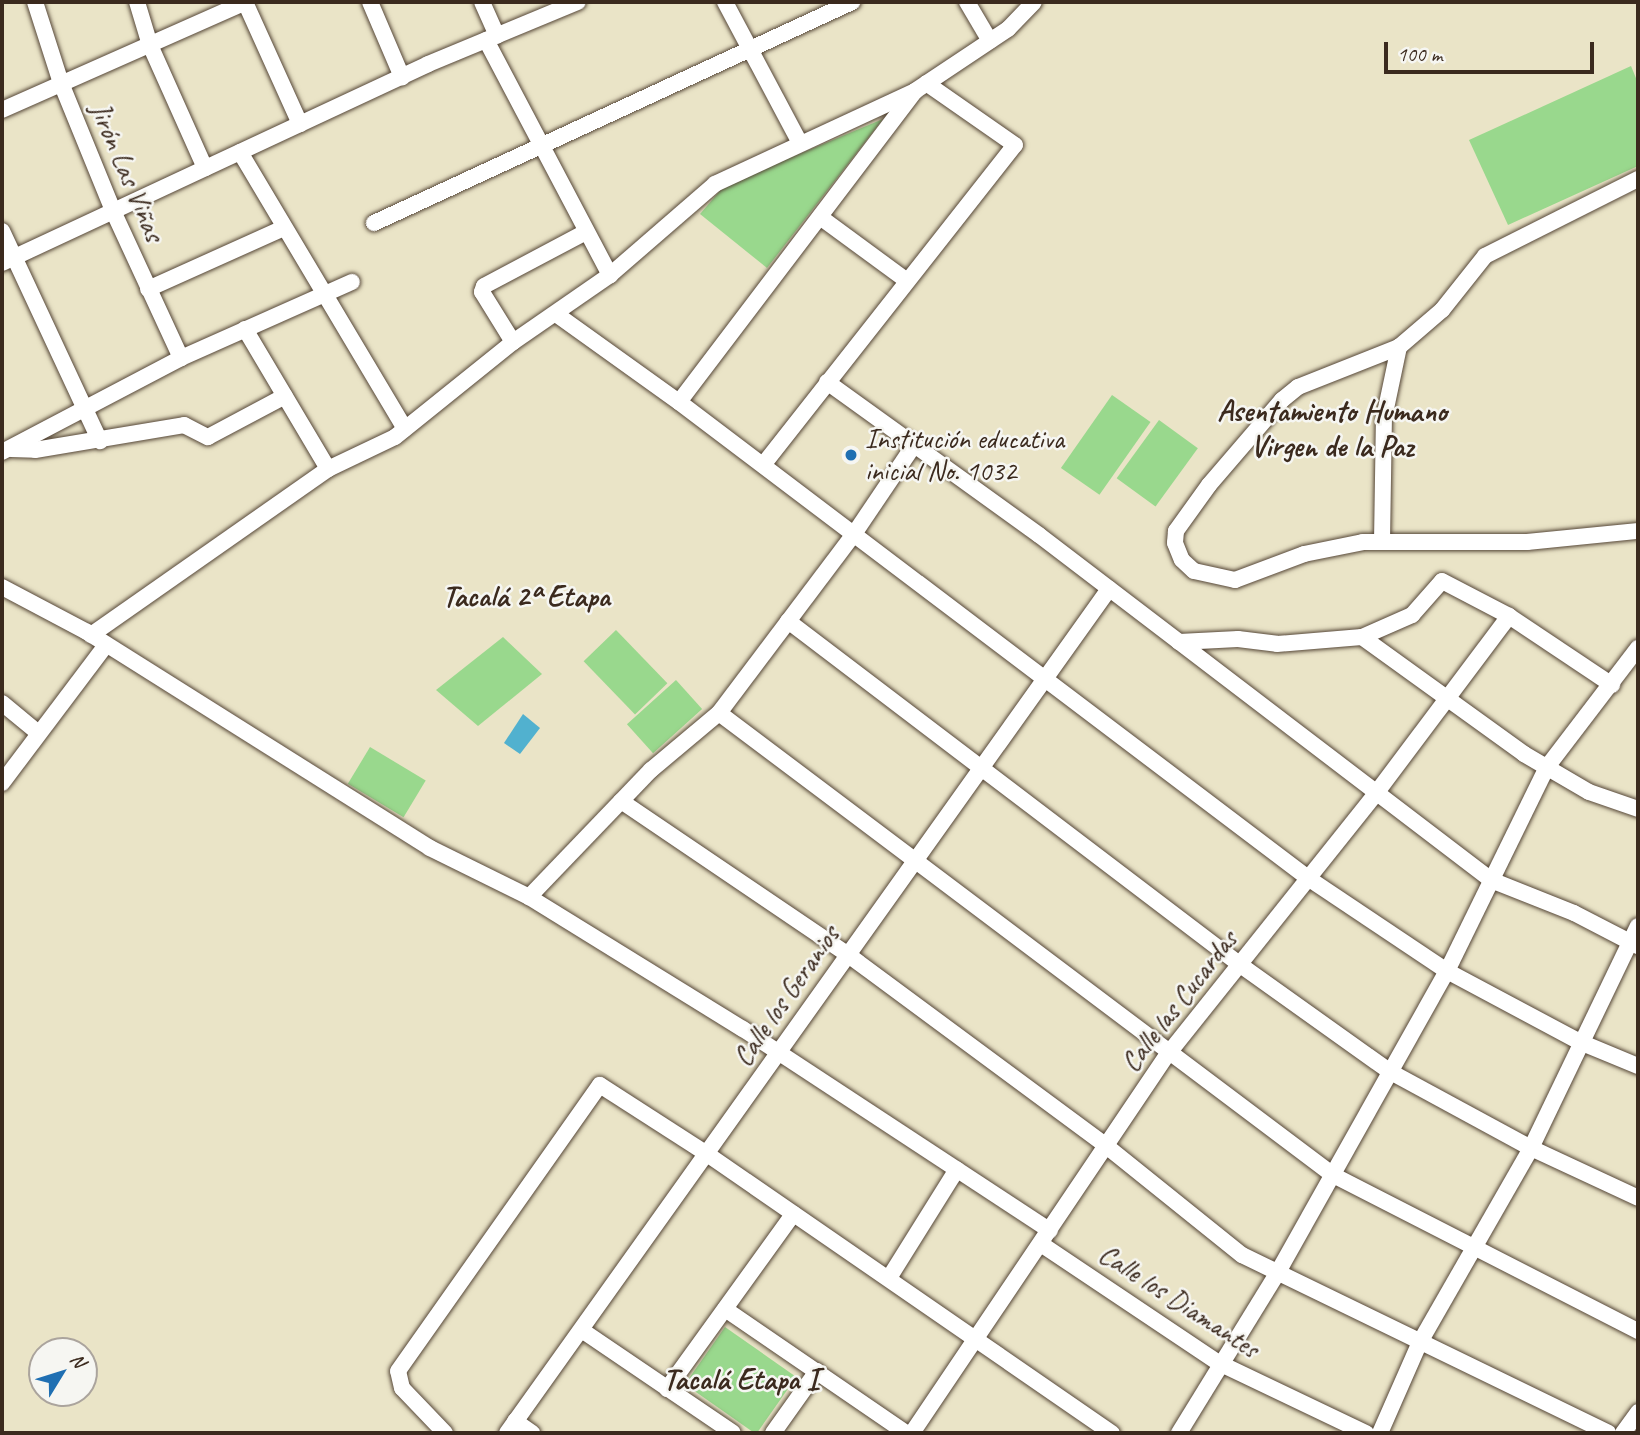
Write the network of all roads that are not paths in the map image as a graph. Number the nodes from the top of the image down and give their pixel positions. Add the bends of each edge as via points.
1 (35, 2) edge
2 (137, 2) edge
3 (245, 2) edge
4 (370, 2) edge
5 (482, 2) edge
6 (578, 2) edge
7 (725, 2) edge
8 (852, 2) edge
9 (967, 2) edge
10 (1034, 2) edge
11 (492, 38) junction
12 (990, 41) junction
13 (150, 45) junction
14 (750, 49) junction
15 (402, 77) junction
16 (61, 83) junction
17 (920, 87) junction
18 (2, 110) edge
19 (300, 124) junction
20 (800, 141) junction
21 (540, 146) junction
22 (240, 152) junction
23 (205, 169) junction
24 (1638, 179) edge
25 (114, 213) junction
26 (820, 217) junction
27 (374, 223) dead end
28 (284, 228) junction
29 (2, 231) edge
30 (586, 232) junction
31 (7, 260) edge
32 (610, 275) junction
33 (907, 281) junction
34 (352, 282) dead end
35 (148, 289) junction
36 (323, 292) junction
37 (556, 314) junction
38 (245, 328) junction
39 (513, 342) junction
40 (1399, 346) junction
41 (181, 358) junction
42 (827, 382) junction
43 (285, 396) junction
44 (680, 402) junction
45 (85, 409) junction
46 (405, 429) junction
47 (100, 441) junction
48 (914, 445) junction
49 (5, 451) edge
50 (763, 465) junction
51 (328, 469) junction
52 (1638, 531) edge
53 (854, 534) junction
54 (1382, 542) junction
55 (2, 587) edge
56 (1109, 589) junction
57 (1509, 616) junction
58 (788, 621) junction
59 (91, 635) junction
60 (1362, 637) junction
61 (1179, 642) junction
62 (106, 645) junction
63 (1638, 648) edge
64 (1044, 678) junction
65 (1612, 685) junction
66 (1447, 701) junction
67 (2, 703) edge
68 (719, 713) junction
69 (37, 732) junction
70 (1546, 767) junction
71 (978, 768) junction
72 (2, 783) edge
73 (1377, 792) junction
74 (621, 801) junction
75 (1638, 809) edge
76 (915, 858) junction
77 (1308, 878) junction
78 (1491, 880) junction
79 (529, 897) junction
80 (1638, 926) edge
81 (1634, 944) edge
82 (847, 954) junction
83 (1240, 964) junction
84 (1447, 971) junction
85 (1580, 1042) junction
86 (779, 1054) junction
87 (1168, 1054) junction
88 (1638, 1066) edge
89 (1389, 1071) junction
90 (1105, 1145) junction
91 (1531, 1148) junction
92 (708, 1154) junction
93 (957, 1169) junction
94 (1333, 1175) junction
95 (1638, 1198) edge
96 (793, 1214) junction
97 (1046, 1237) junction
98 (1474, 1247) junction
99 (1278, 1272) junction
100 (889, 1278) junction
101 (725, 1309) junction
102 (583, 1331) junction
103 (1638, 1331) edge
104 (975, 1341) junction
105 (1420, 1342) junction
106 (1219, 1363) junction
107 (817, 1371) junction
108 (667, 1389) junction
109 (1638, 1412) edge
110 (511, 1427) edge
111 (445, 1433) edge
112 (532, 1433) edge
113 (733, 1433) edge
114 (773, 1433) edge
115 (906, 1433) edge
116 (912, 1433) edge
117 (1112, 1433) edge
118 (1179, 1433) edge
119 (1366, 1433) edge
120 (1380, 1433) edge
121 (1608, 1433) edge
122 (1623, 1433) edge

1 - 16 street, Jirón Las Viñas
2 - 13 street
3 - 13 street
3 - 19 street
4 - 15 street
5 - 11 street
6 - 11 street
7 - 14 street
8 - 14 street
9 - 12 street
10 - 12 street
11 - 15 street
11 - 21 street
12 - 17 street
13 - 16 street
13 - 23 street
14 - 20 street
14 - 21 street
15 - 19 street
16 - 18 street
16 - 25 street, Jirón Las Viñas
17 - 20 street
17 - 26 street
17 - 33 street via 1015,145
19 - 22 street
20 - 32 street via 715,184
21 - 27 street
21 - 30 street
22 - 23 street
22 - 28 street
23 - 25 street
24 - 40 street via 1485,256 1443,310
25 - 31 street
25 - 35 street, Jirón Las Viñas
26 - 33 street
26 - 44 street
28 - 35 street
28 - 36 street
29 - 31 street
30 - 32 street
30 - 39 street via 484,286 482,292
31 - 45 street
32 - 37 street
33 - 42 street
34 - 36 street
35 - 41 street, Jirón Las Viñas
36 - 38 street
36 - 46 street
37 - 39 street
37 - 44 street
38 - 41 street
38 - 43 street
39 - 46 street
40 - 54 street via 1384,418
40 - 54 street via 1298,387 1282,400 1209,485 1176,531 1175,543 1182,560 1194,571 1234,580 1304,554
41 - 45 street
42 - 48 street
42 - 50 street
43 - 47 street via 208,437 184,425
43 - 51 street
44 - 50 street
45 - 47 street
45 - 49 street
46 - 51 street
47 - 49 street
48 - 53 street
48 - 56 street
50 - 53 street
51 - 59 street
52 - 54 street via 1527,542
53 - 58 street
53 - 64 street
55 - 59 street, Calle los Diamantes
56 - 61 street
56 - 64 street, Calle los Geranios
57 - 60 street via 1442,581 1412,615
57 - 65 street
57 - 66 street, Calle las Cucardas
58 - 68 street
58 - 71 street
59 - 62 street, Calle los Diamantes
60 - 61 street via 1277,644 1238,639
60 - 66 street
61 - 73 street
62 - 69 street
62 - 79 street, Calle los Diamantes via 430,848
63 - 65 street
64 - 71 street, Calle los Geranios
64 - 77 street
65 - 70 street
66 - 70 street
66 - 73 street, Calle las Cucardas
67 - 69 street
68 - 74 street
68 - 76 street
69 - 72 street
70 - 75 street via 1588,792
70 - 78 street
71 - 76 street, Calle los Geranios
71 - 83 street
73 - 77 street, Calle las Cucardas
73 - 78 street
74 - 79 street
74 - 82 street
76 - 82 street, Calle los Geranios
76 - 87 street
77 - 83 street, Calle las Cucardas
77 - 84 street
78 - 81 street
78 - 84 street
79 - 86 street, Calle los Diamantes
80 - 81 street
81 - 85 street
82 - 86 street, Calle los Geranios
82 - 90 street
83 - 87 street, Calle las Cucardas
83 - 89 street
84 - 85 street
84 - 89 street
85 - 88 street
85 - 91 street
86 - 92 street, Calle los Geranios
86 - 93 street, Calle los Diamantes
87 - 90 street, Calle las Cucardas
87 - 94 street
89 - 91 street
89 - 94 street
90 - 97 street, Calle las Cucardas
90 - 99 street via 1242,1255
91 - 95 street
91 - 98 street
92 - 96 street
92 - 102 street, Calle los Geranios
92 - 111 street via 600,1085 398,1371 402,1388
93 - 97 street, Calle los Diamantes
93 - 100 street
94 - 98 street
94 - 99 street
96 - 100 street
96 - 101 street
97 - 104 street, Calle las Cucardas
97 - 106 street, Calle los Diamantes
98 - 103 street
98 - 105 street
99 - 105 street
99 - 106 street
100 - 104 street
101 - 107 street
101 - 108 street
102 - 108 street
102 - 110 street, Calle los Geranios
104 - 116 street, Calle las Cucardas
104 - 117 street
105 - 120 street
105 - 121 street
106 - 118 street
106 - 119 street, Calle los Diamantes
107 - 114 street
107 - 115 street
108 - 113 street
109 - 122 street
110 - 112 street

